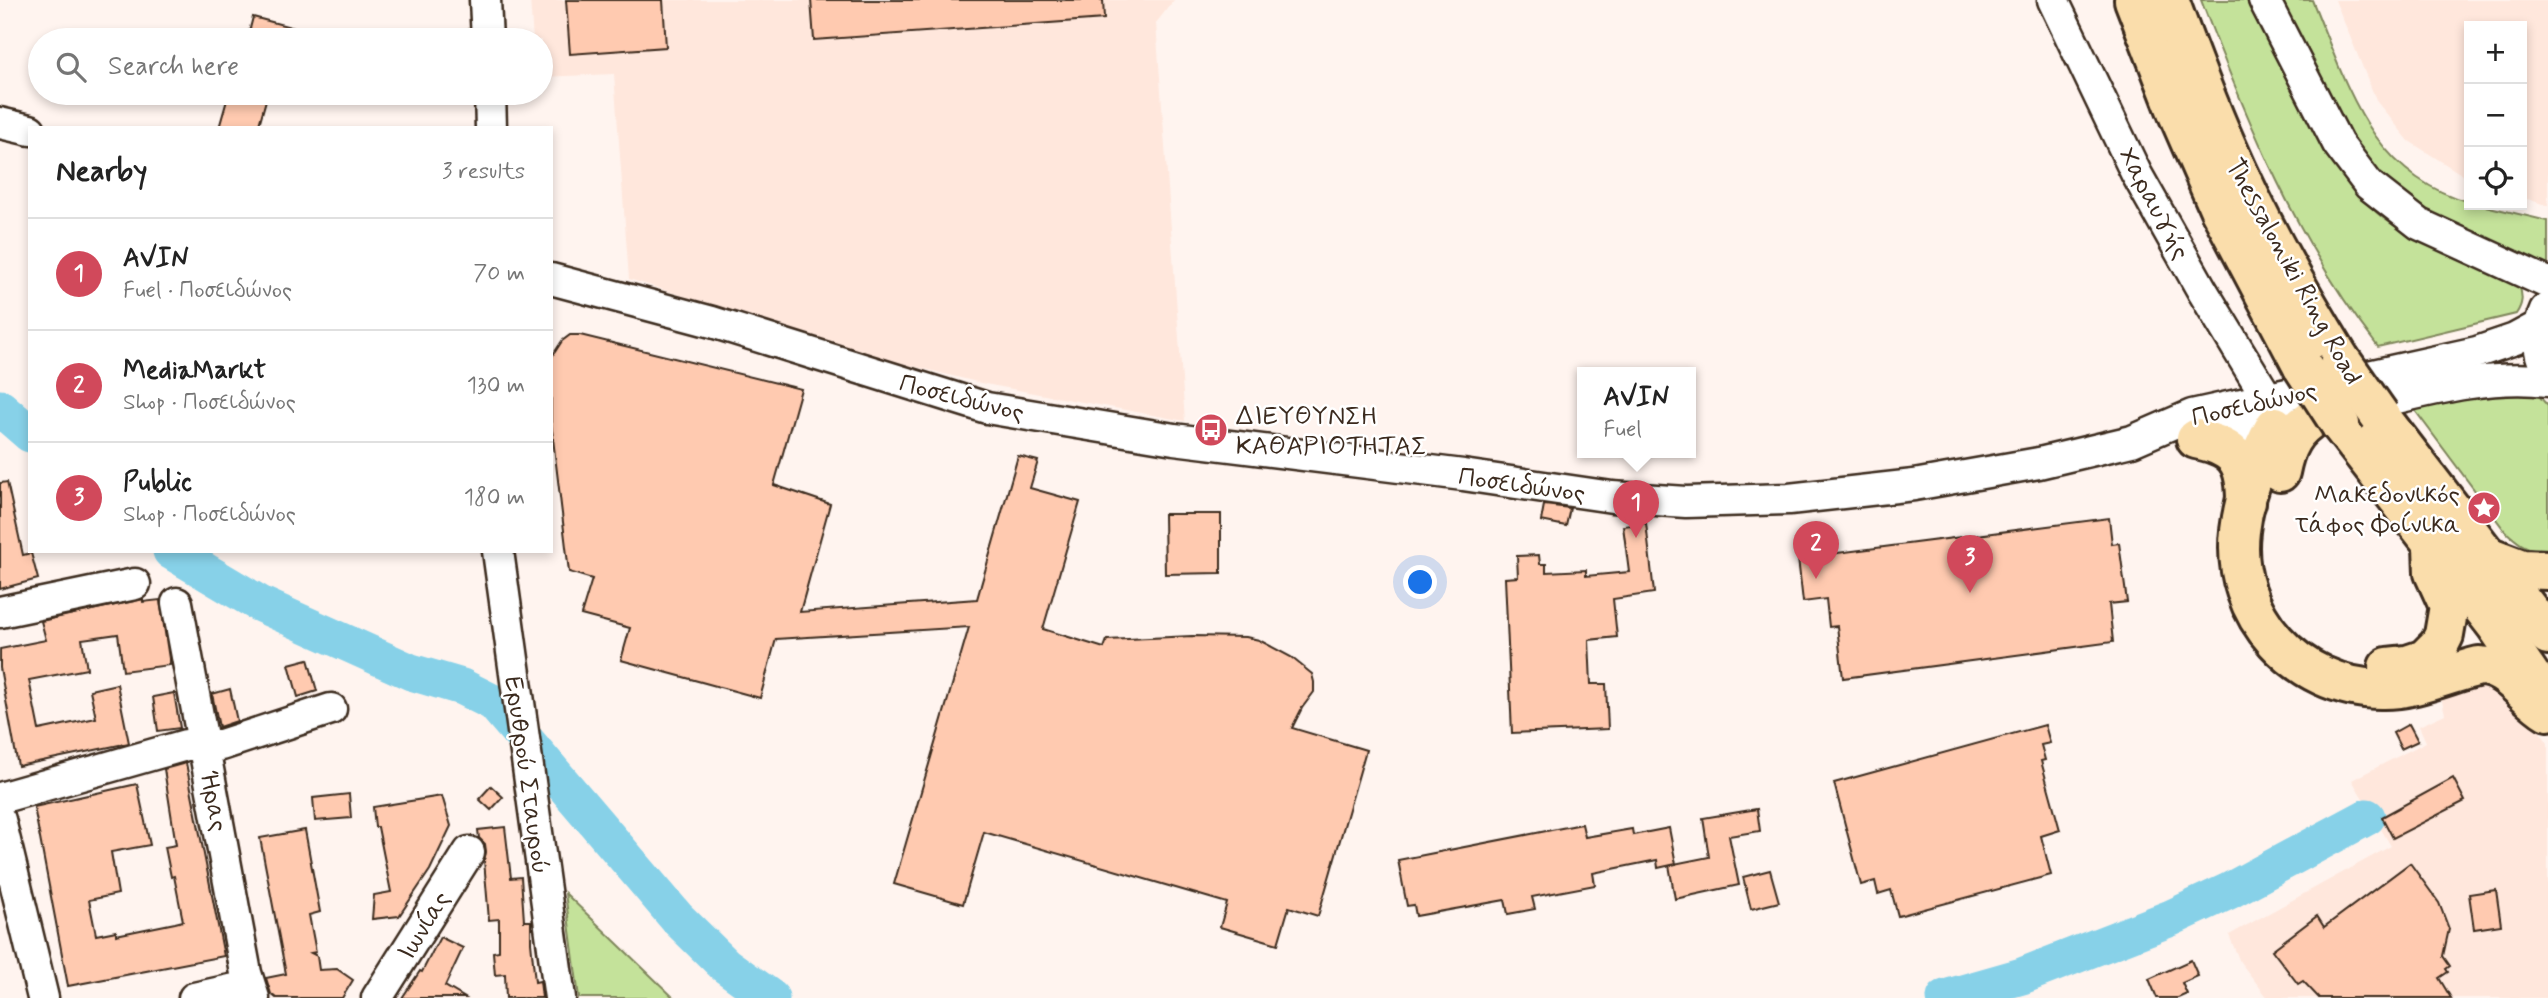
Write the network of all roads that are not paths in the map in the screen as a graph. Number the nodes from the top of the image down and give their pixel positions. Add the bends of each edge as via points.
1 (485, 0) edge
2 (2053, 0) edge
3 (2134, 0) edge
4 (2169, 0) edge
5 (2264, 0) edge
6 (486, 28) edge
7 (490, 105) edge
8 (0, 123) edge
9 (491, 126) edge
10 (28, 130) edge
11 (553, 280) edge
12 (2548, 283) edge
13 (2544, 315) edge
14 (2548, 373) edge
15 (2548, 381) edge
16 (2328, 420) junction
17 (2276, 426) junction
18 (2196, 439) junction
19 (2132, 441) junction
20 (2246, 502) junction
21 (2433, 546) junction
22 (2484, 555) junction
23 (499, 564) edge
24 (2548, 570) edge
25 (135, 584) dead end
26 (177, 603) dead end
27 (0, 612) edge
28 (2548, 635) edge
29 (2548, 701) edge
30 (331, 709) dead end
31 (2548, 711) edge
32 (205, 745) junction
33 (0, 798) edge
34 (0, 820) edge
35 (469, 852) dead end
36 (252, 992) edge
37 (43, 998) edge
38 (194, 998) edge
39 (377, 998) edge
40 (560, 998) edge

1 - 6 street
2 - 17 street, Χαραυγής via 2136,173
3 - 16 highway, Thessaloniki Ring Road, bridge via 2220,208
4 - 22 highway, Thessaloniki Ring Road, bridge via 2226,146 2294,280 2379,416
5 - 12 street via 2337,144 2369,185 2419,224
7 - 9 street
8 - 10 street
11 - 19 street, Ποσειδώνος via 712,322 987,408 1174,439 1612,498 1686,502 1789,499 1973,476
13 - 14 street via 2539,349
13 - 17 street, Ποσειδώνος via 2515,339
15 - 16 street, Ποσειδώνος via 2493,379
16 - 17 highway via 2297,430 2289,441
16 - 21 highway, Thessaloniki Ring Road
17 - 18 street, Ποσειδώνος
17 - 19 street, Ποσειδώνος via 2192,415
17 - 20 highway via 2265,444
17 - 21 highway via 2265,537 2271,589 2281,611 2319,651 2360,665 2388,667 2407,665 2433,653 2444,635 2449,606 2434,573
18 - 19 street, Ποσειδώνος
18 - 20 highway via 2230,450 2244,473
20 - 31 highway via 2240,559 2252,608 2280,648 2298,663 2339,683 2381,689 2407,687 2488,666
21 - 29 highway, Thessaloniki Ring Road via 2496,625
22 - 24 highway via 2522,569
22 - 28 highway, Thessaloniki Ring Road
23 - 40 street, Ερυθρού Σταυρού
25 - 27 street
26 - 32 street, Ήρας
30 - 32 street via 221,745
32 - 33 street via 186,745
32 - 36 street, Ήρας
34 - 37 street
35 - 39 street, Ιωνίας
36 - 38 street

